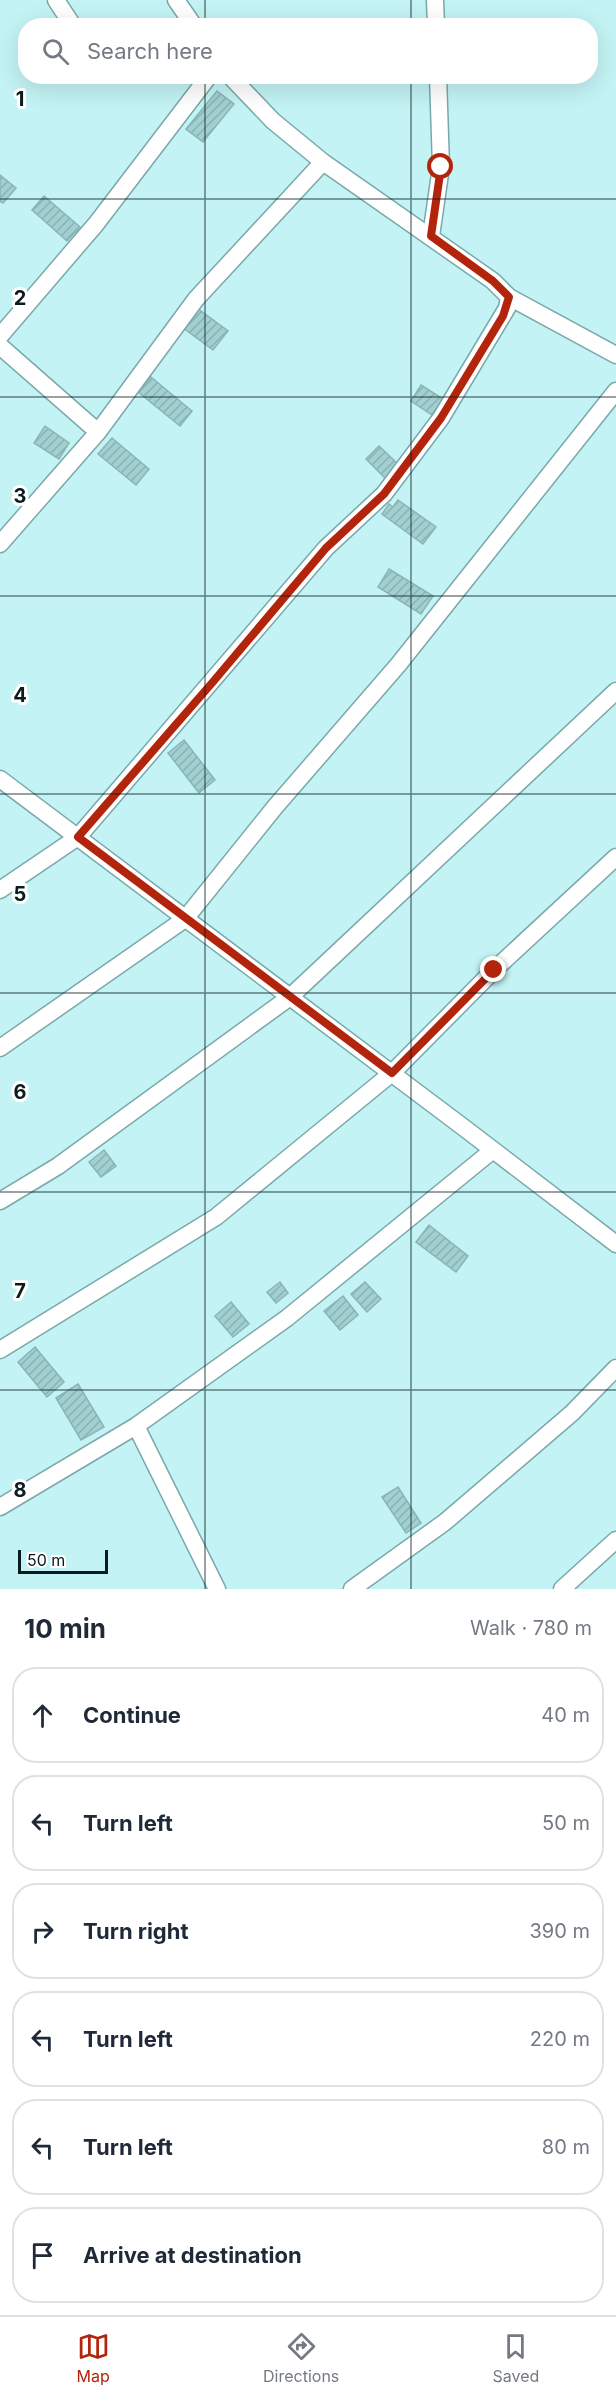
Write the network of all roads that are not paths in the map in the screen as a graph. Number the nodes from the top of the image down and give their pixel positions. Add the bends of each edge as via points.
1 (56, 0) edge
2 (176, 0) edge
3 (435, 0) edge
4 (68, 18) edge
5 (188, 18) edge
6 (436, 18) edge
7 (203, 84) edge
8 (238, 84) edge
9 (438, 84) edge
10 (322, 162) junction
11 (431, 236) junction
12 (509, 297) junction
13 (0, 336) edge
14 (0, 346) edge
15 (616, 354) edge
16 (616, 391) edge
17 (98, 432) junction
18 (0, 544) edge
19 (616, 691) edge
20 (0, 779) edge
21 (78, 837) junction
22 (616, 857) edge
23 (0, 890) edge
24 (185, 919) junction
25 (290, 997) junction
26 (0, 1048) edge
27 (392, 1073) junction
28 (493, 1150) junction
29 (0, 1202) edge
30 (616, 1244) edge
31 (0, 1350) edge
32 (616, 1368) edge
33 (136, 1426) junction
34 (0, 1507) edge
35 (616, 1540) edge
36 (217, 1589) edge
37 (352, 1589) edge
38 (562, 1589) edge

1 - 4 street
2 - 5 street
3 - 6 street
7 - 13 street via 96,224
8 - 10 street via 273,121
9 - 11 street via 441,167
10 - 11 street
10 - 17 street via 196,298
11 - 12 street
12 - 15 street
12 - 21 street via 503,316 441,418 384,494 326,548
14 - 17 street
16 - 24 street via 398,665 275,807
17 - 18 street
19 - 25 street
20 - 21 street
21 - 23 street
21 - 24 street
22 - 27 street via 494,970
24 - 25 street
24 - 26 street
25 - 27 street
25 - 29 street via 58,1166
27 - 28 street
27 - 31 street via 216,1217
28 - 30 street
28 - 33 street via 287,1318
32 - 37 street via 572,1413 446,1522
33 - 34 street
33 - 36 street
35 - 38 street

